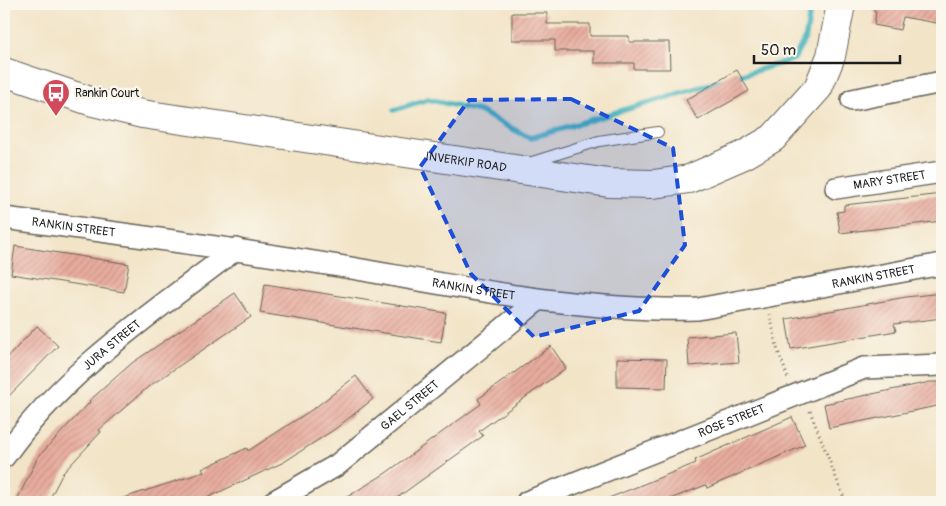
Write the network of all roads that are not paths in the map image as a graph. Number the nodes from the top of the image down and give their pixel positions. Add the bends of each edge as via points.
1 (841, 4) edge
2 (4, 72) edge
3 (942, 82) edge
4 (852, 100) dead end
5 (658, 132) dead end
6 (512, 168) junction
7 (942, 172) edge
8 (836, 188) dead end
9 (4, 218) edge
10 (236, 249) junction
11 (942, 264) edge
12 (538, 300) junction
13 (942, 366) edge
14 (4, 457) edge
15 (273, 502) edge
16 (527, 502) edge

1 - 6 highway, INVERKIP ROAD via 831,56 818,88 773,138 744,155 689,179 652,184 609,183
2 - 6 highway, INVERKIP ROAD via 93,102 142,114
3 - 4 street
5 - 6 lane via 599,141
7 - 8 street, MARY STREET
9 - 10 street, RANKIN STREET
10 - 12 street, RANKIN STREET
10 - 14 street, JURA STREET via 90,362 42,408
11 - 12 street, RANKIN STREET via 698,309 662,310
12 - 15 street, GAEL STREET via 337,465
13 - 16 street, ROSE STREET via 864,368

